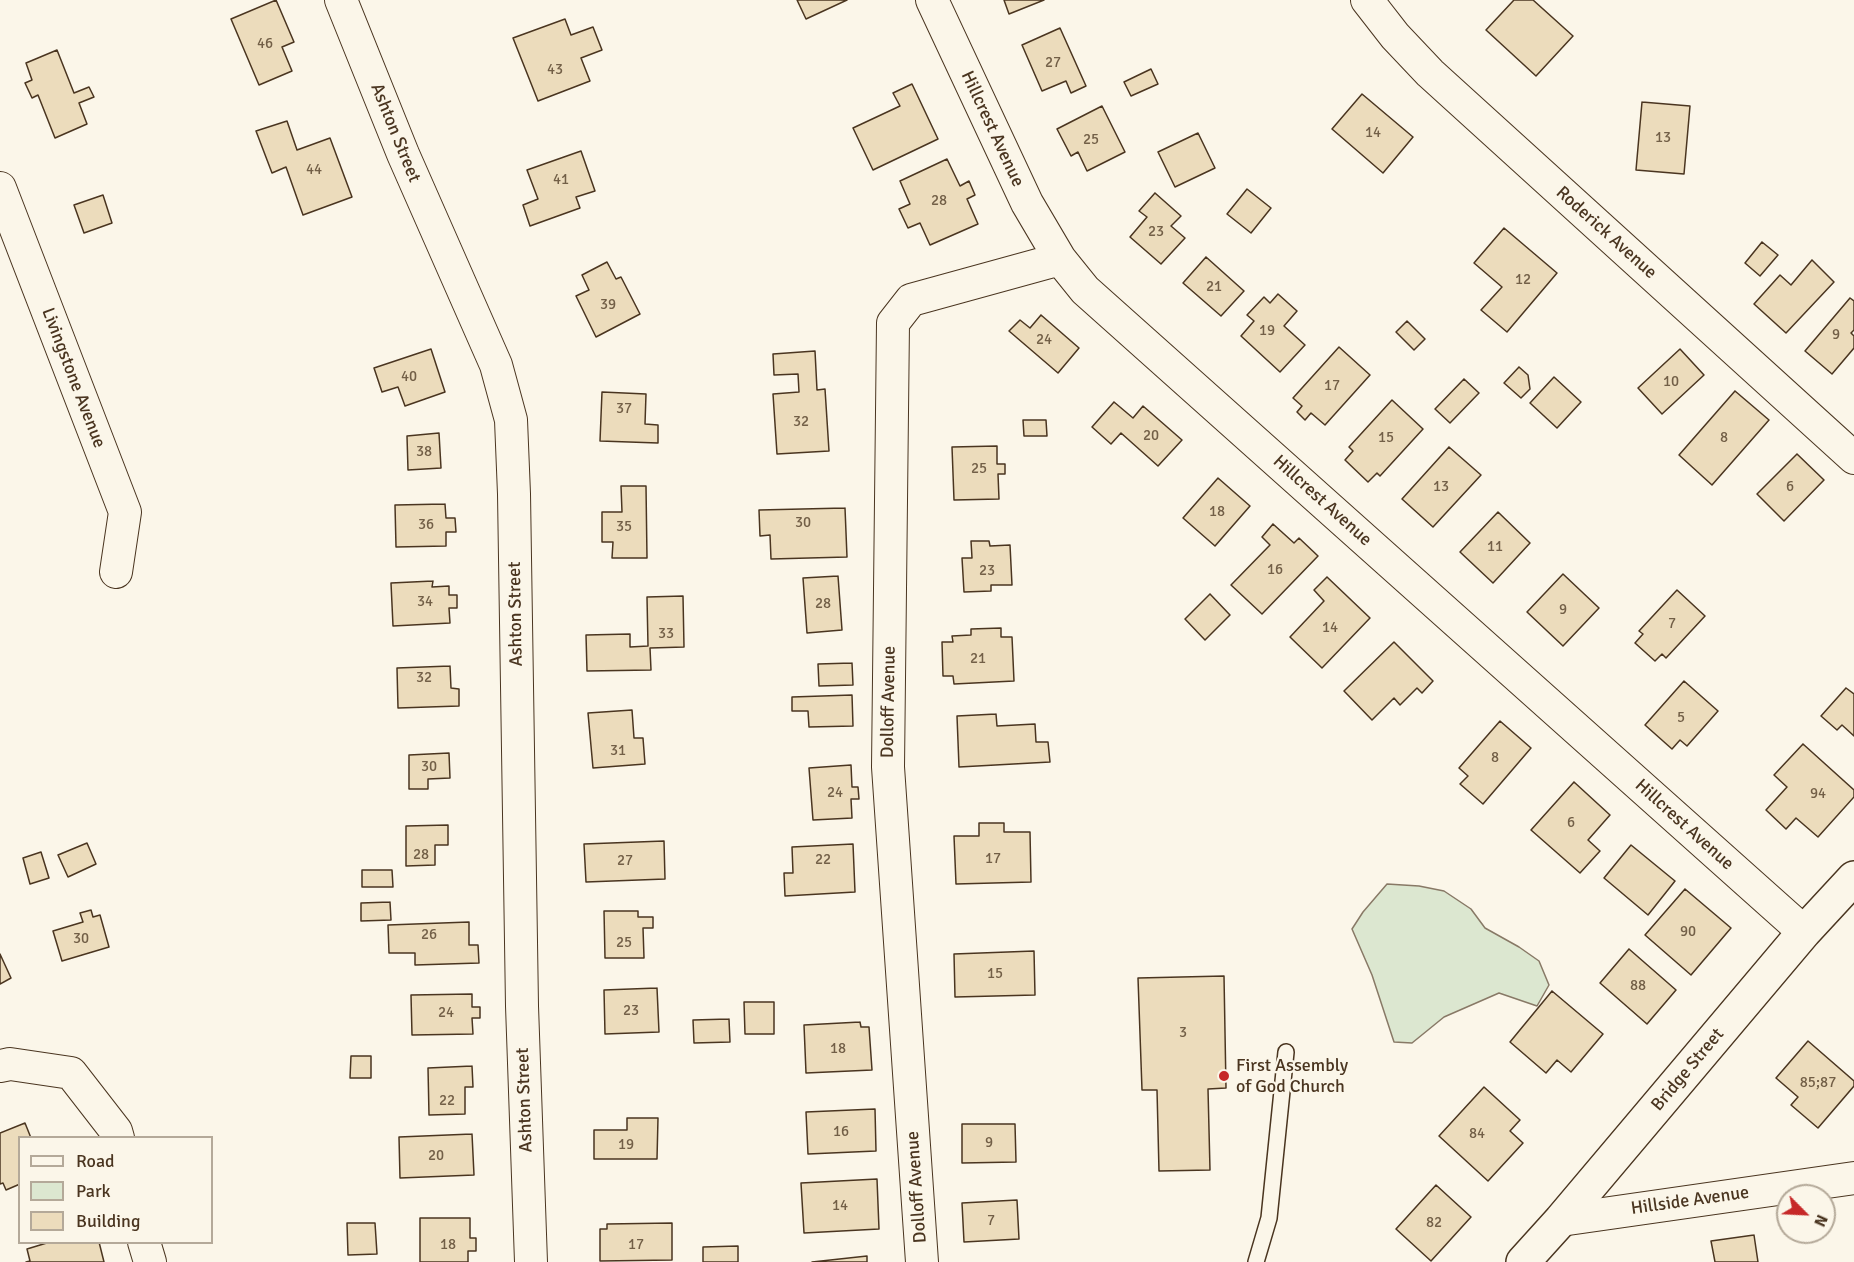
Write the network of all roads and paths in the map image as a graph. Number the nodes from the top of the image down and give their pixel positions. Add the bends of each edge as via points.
1 (341, 0) edge
2 (932, 0) edge
3 (1367, 0) edge
4 (0, 188) edge
5 (1060, 259) junction
6 (1854, 458) edge
7 (116, 572) dead end
8 (1854, 878) edge
9 (1804, 932) junction
10 (1286, 1052) dead end
11 (0, 1066) edge
12 (118, 1136) edge
13 (1854, 1178) edge
14 (1561, 1220) junction
15 (145, 1244) edge
16 (150, 1262) edge
17 (531, 1262) edge
18 (922, 1262) edge
19 (1256, 1262) edge
20 (1523, 1262) edge

1 - 17 street, Ashton Street via 403,154 496,365 511,420
2 - 5 street, Hillcrest Avenue via 1027,203
3 - 6 street, Roderick Avenue via 1430,73
4 - 7 street, Livingstone Avenue via 125,512
5 - 9 street, Hillcrest Avenue via 1084,290
5 - 18 street, Dolloff Avenue via 911,300 893,323 888,767
8 - 9 main road, Bridge Street
9 - 14 main road, Bridge Street
10 - 19 lane via 1269,1218
11 - 12 street via 71,1073
13 - 14 street, Hillside Avenue
14 - 20 main road, Bridge Street
15 - 16 street

